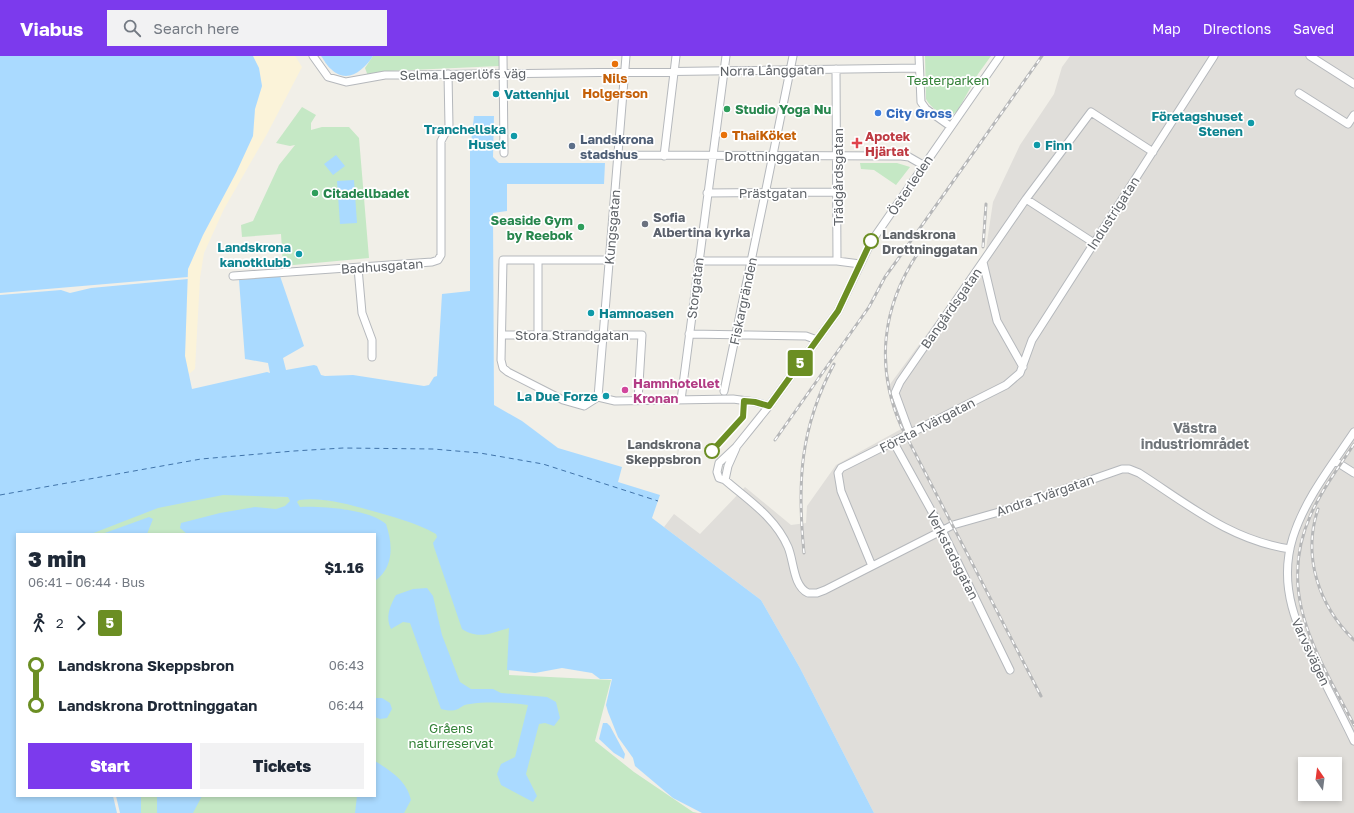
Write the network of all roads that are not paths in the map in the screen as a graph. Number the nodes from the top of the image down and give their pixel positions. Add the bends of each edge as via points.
1 (313, 56) edge
2 (503, 56) edge
3 (626, 56) edge
4 (676, 56) edge
5 (726, 56) edge
6 (793, 56) edge
7 (919, 56) edge
8 (1000, 56) edge
9 (1214, 56) edge
10 (1312, 57) edge
11 (919, 68) junction
12 (790, 69) junction
13 (836, 69) junction
14 (724, 70) junction
15 (674, 71) junction
16 (625, 72) junction
17 (503, 73) junction
18 (448, 74) junction
19 (1354, 84) edge
20 (1299, 93) dead end
21 (1354, 115) edge
22 (950, 126) junction
23 (1153, 152) junction
24 (504, 153) dead end
25 (618, 155) junction
26 (664, 156) junction
27 (712, 156) junction
28 (772, 156) junction
29 (838, 156) junction
30 (923, 165) junction
31 (838, 192) junction
32 (707, 193) junction
33 (765, 194) junction
34 (1026, 199) junction
35 (1094, 243) junction
36 (538, 260) junction
37 (609, 260) junction
38 (698, 261) junction
39 (752, 261) junction
40 (837, 261) junction
41 (983, 262) junction
42 (860, 264) junction
43 (358, 268) junction
44 (233, 276) dead end
45 (736, 333) junction
46 (689, 334) junction
47 (502, 335) junction
48 (538, 335) junction
49 (603, 335) junction
50 (817, 340) junction
51 (372, 357) dead end
52 (1022, 370) junction
53 (724, 391) dead end
54 (598, 397) junction
55 (638, 400) junction
56 (681, 400) junction
57 (769, 406) junction
58 (1354, 432) edge
59 (910, 434) junction
60 (894, 442) junction
61 (736, 446) junction
62 (1335, 461) junction
63 (1354, 472) edge
64 (725, 480) junction
65 (942, 530) junction
66 (1290, 549) junction
67 (872, 566) junction
68 (1010, 670) dead end
69 (1354, 741) edge

1 - 18 street, Selma Lagerlöfs väg via 328,77 346,82 385,76
2 - 17 street
3 - 16 street, Kungsgatan
4 - 15 street
5 - 14 street, Storgatan
6 - 12 street, Fiskargränden
7 - 11 street
8 - 22 street, Österleden
9 - 23 street, Industrigatan
10 - 19 street
11 - 13 street, Norra Långgatan
11 - 22 street via 921,102 926,109
12 - 13 street, Norra Långgatan
12 - 14 street, Norra Långgatan
12 - 28 street, Fiskargränden
13 - 29 street, Trädgårdsgatan
14 - 15 street, Norra Långgatan
14 - 27 street, Storgatan
15 - 16 street, Norra Långgatan
15 - 26 street
16 - 17 street, Selma Lagerlöfs väg
16 - 25 street, Kungsgatan
17 - 18 street, Selma Lagerlöfs väg
17 - 24 street
18 - 43 street, Badhusgatan via 449,126 440,141 441,255 438,260 432,262
20 - 21 street via 1348,124
22 - 30 street, Österleden
23 - 34 street, Bangårdsgatan via 1091,112
23 - 35 street, Industrigatan
25 - 26 street, Drottninggatan
25 - 37 street, Kungsgatan
26 - 27 street, Drottninggatan
27 - 28 street, Drottninggatan
27 - 32 street, Storgatan
28 - 29 street, Drottninggatan
28 - 33 street, Fiskargränden
29 - 30 street, Drottninggatan via 901,156 909,157
29 - 31 street, Trädgårdsgatan
30 - 42 street, Österleden via 871,242
31 - 33 street, Prästgatan
31 - 40 street, Trädgårdsgatan
32 - 33 street, Prästgatan
32 - 38 street, Storgatan
33 - 39 street, Fiskargränden
34 - 35 street
34 - 41 street, Bangårdsgatan
35 - 52 street, Industrigatan via 1032,340
36 - 37 street
36 - 47 street via 503,260
36 - 48 street
37 - 49 street, Kungsgatan
38 - 39 street
38 - 46 street, Storgatan
39 - 40 street
39 - 45 street, Fiskargränden
40 - 42 street
41 - 52 street via 997,321
41 - 59 street, Bangårdsgatan via 895,393
42 - 50 street, Österleden via 838,311
43 - 44 street, Badhusgatan
43 - 51 street via 362,313 372,340
45 - 46 street
45 - 50 street via 806,336
45 - 53 street, Fiskargränden
46 - 56 street, Storgatan
47 - 48 street, Stora Strandgatan
47 - 54 street via 501,360 503,368 508,372 575,405 584,406
48 - 49 street, Stora Strandgatan
49 - 54 street, Kungsgatan
49 - 55 street, Stora Strandgatan via 642,336
50 - 57 street, Österleden
52 - 59 street, Första Tvärgatan via 1006,385
54 - 55 street via 615,401
55 - 56 street
56 - 57 street via 733,399
57 - 61 street, Österleden
58 - 62 street, Varvsvägen
59 - 60 street, Första Tvärgatan
60 - 65 street, Verkstadsgatan
60 - 67 street, Första Tvärgatan via 841,468 838,477 841,491
61 - 64 street
61 - 64 street via 717,466 718,475
62 - 63 street
62 - 66 street, Varvsvägen via 1305,510
64 - 67 street, Andra Tvärgatan via 769,518 787,545 799,585 808,593 817,593
65 - 66 street, Andra Tvärgatan via 1115,471 1129,469 1226,529 1262,544
65 - 67 street, Andra Tvärgatan
65 - 68 street, Verkstadsgatan
66 - 69 street, Varvsvägen via 1289,595 1298,629

